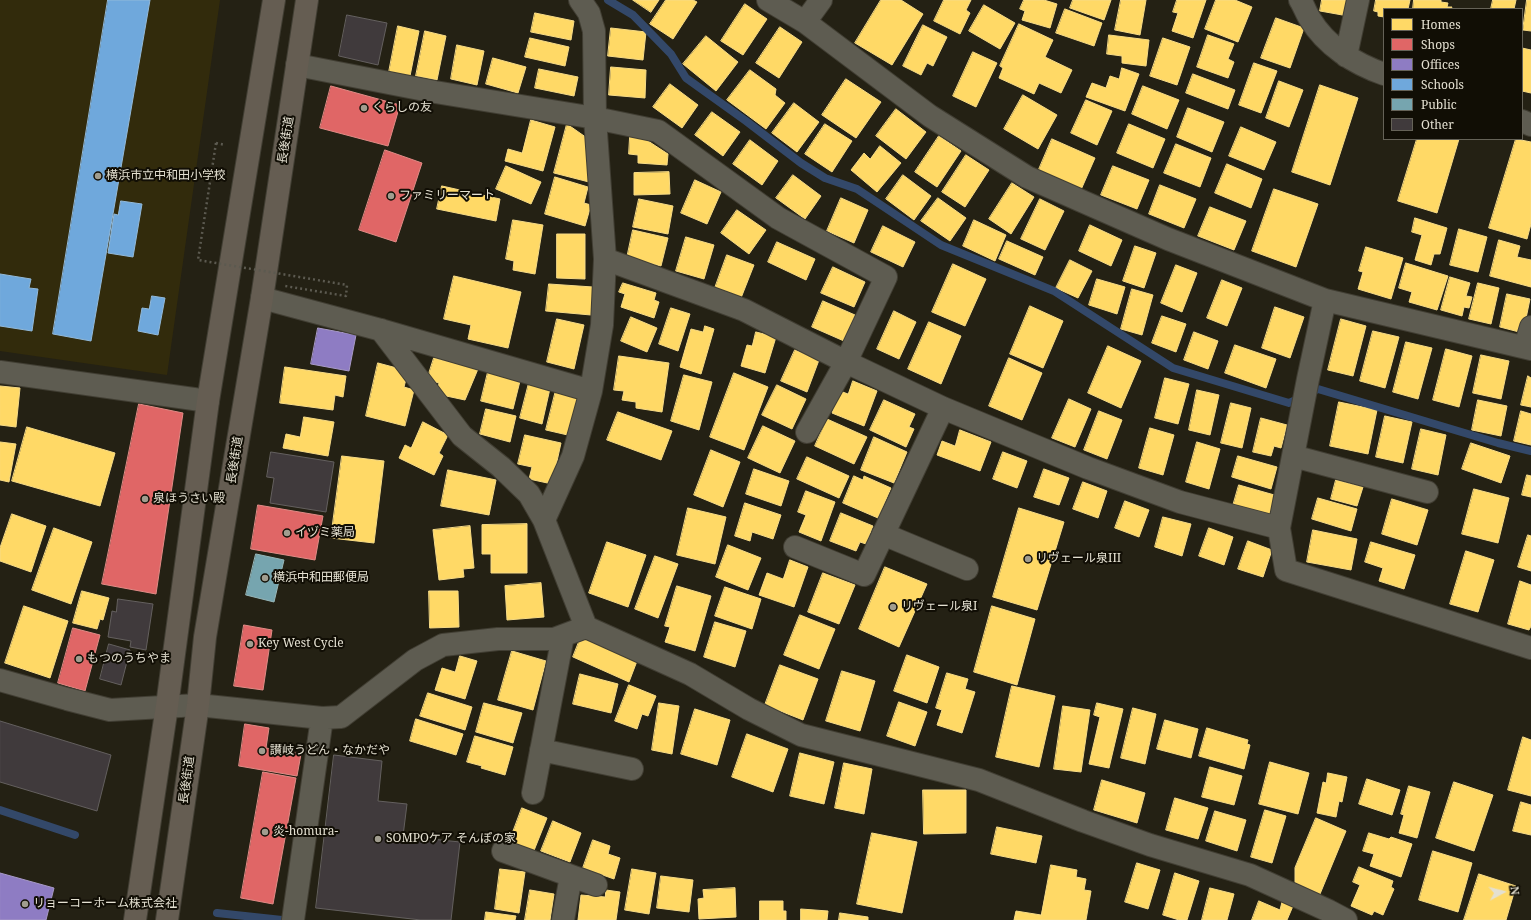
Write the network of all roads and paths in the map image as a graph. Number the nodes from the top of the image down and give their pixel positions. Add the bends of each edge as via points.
1 (274, 0) edge
2 (307, 0) edge
3 (580, 0) edge
4 (768, 0) edge
5 (821, 0) edge
6 (1300, 0) edge
7 (1358, 0) edge
8 (805, 22) junction
9 (1346, 56) junction
10 (297, 66) junction
11 (1383, 74) edge
12 (595, 118) junction
13 (216, 143) dead end
14 (605, 259) junction
15 (286, 286) dead end
16 (262, 298) junction
17 (1325, 300) junction
18 (380, 330) junction
19 (1529, 341) edge
20 (846, 362) junction
21 (0, 372) edge
22 (591, 391) junction
23 (208, 401) junction
24 (943, 408) junction
25 (807, 432) dead end
26 (1293, 456) junction
27 (1427, 492) dead end
28 (544, 520) junction
29 (1280, 528) junction
30 (883, 534) junction
31 (795, 547) dead end
32 (967, 569) dead end
33 (586, 626) junction
34 (562, 636) junction
35 (1531, 648) edge
36 (0, 680) edge
37 (198, 705) junction
38 (167, 706) junction
39 (322, 718) junction
40 (541, 750) junction
41 (632, 769) dead end
42 (533, 793) dead end
43 (502, 851) dead end
44 (571, 876) junction
45 (596, 885) dead end
46 (294, 911) edge
47 (135, 920) edge
48 (166, 920) edge
49 (563, 920) edge
50 (1346, 920) edge

1 - 23 main road
2 - 10 main road, 長後街道
3 - 12 street via 589,13 594,31
4 - 8 street
5 - 8 street
6 - 9 street via 1315,26
7 - 9 street
8 - 17 street via 930,116 1027,177 1168,239
9 - 11 street
10 - 12 street
10 - 16 main road, 長後街道
12 - 14 street
12 - 20 street via 658,131 778,218 886,277
13 - 15 path, bridge via 198,260 347,285 346,296
14 - 20 street via 744,310
14 - 22 street via 602,325
16 - 18 street
16 - 37 main road, 長後街道 via 205,637
17 - 19 street
17 - 26 street
18 - 22 street
18 - 28 street via 462,436 501,467 529,494
20 - 24 street
20 - 25 street
21 - 23 street
22 - 28 street via 574,456
23 - 38 main road
24 - 29 street via 1088,468 1180,502
24 - 30 street
26 - 27 street
26 - 29 street
28 - 33 street
29 - 35 street via 1286,570
30 - 31 street via 864,575
30 - 32 street
33 - 34 street
33 - 50 street via 690,674 749,709 801,735 979,780 1150,846 1250,875
34 - 39 street via 554,639 498,639 443,644 415,660 341,716
34 - 40 street
36 - 38 street via 110,710
37 - 38 street
37 - 39 street
37 - 48 main road, 長後街道
38 - 47 main road
39 - 46 street
40 - 41 street
40 - 42 street
43 - 44 street
44 - 45 street
44 - 49 street

